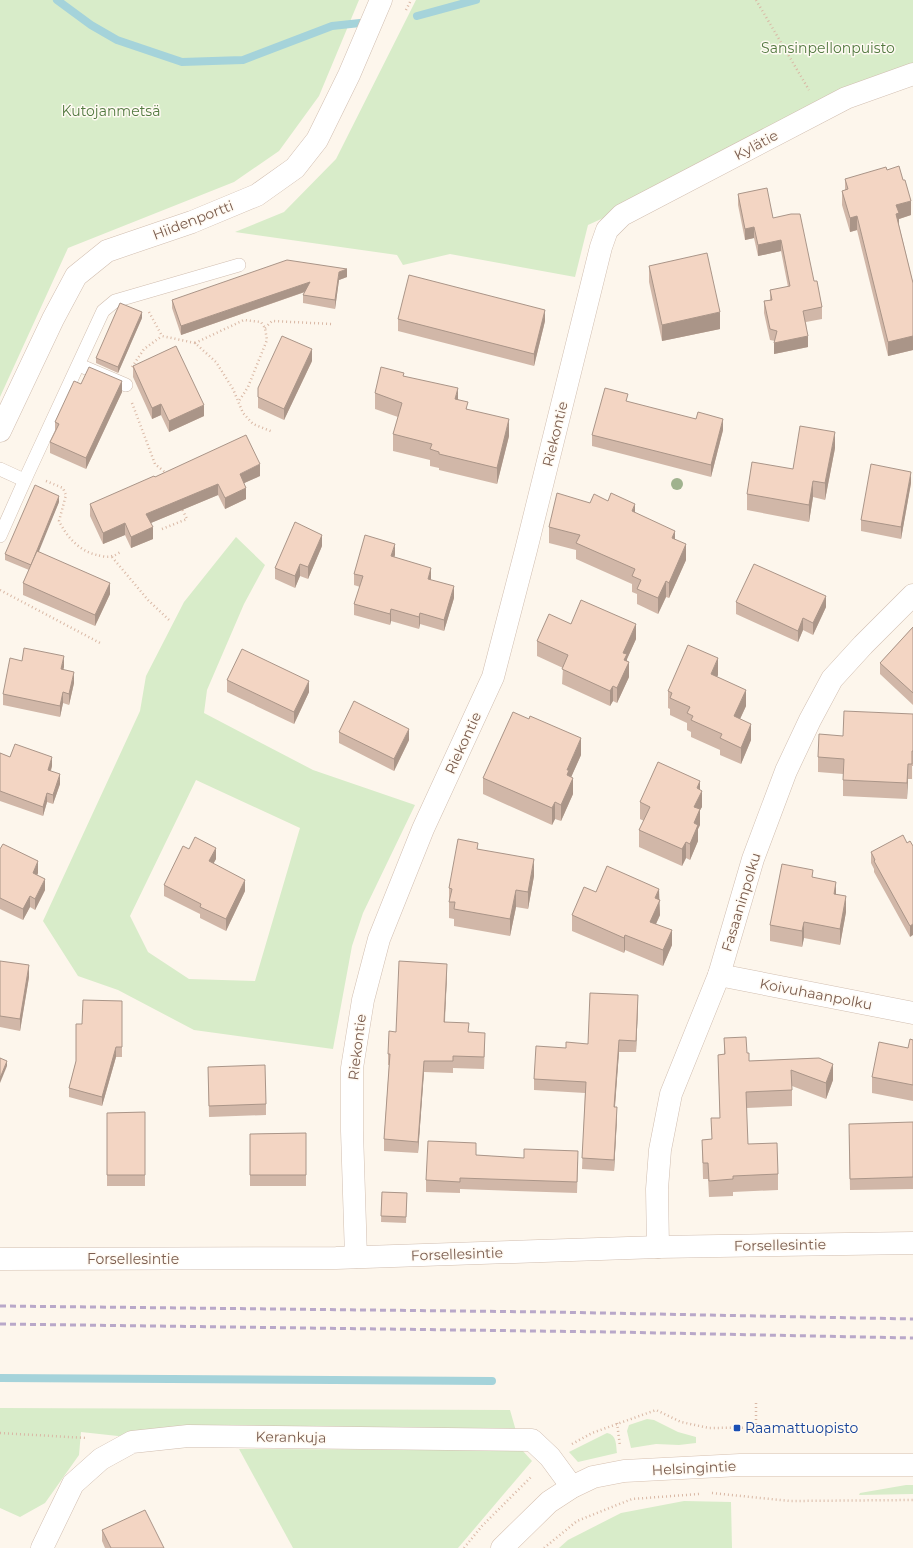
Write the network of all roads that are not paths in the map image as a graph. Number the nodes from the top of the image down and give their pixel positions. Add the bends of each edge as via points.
1 (381, 0) edge
2 (913, 74) edge
3 (607, 230) joint
4 (238, 265) dead end
5 (79, 365) junction
6 (126, 384) road end
7 (0, 431) edge
8 (0, 469) edge
9 (26, 477) junction
10 (0, 536) edge
11 (913, 595) edge
12 (719, 975) junction
13 (913, 1013) edge
14 (913, 1243) edge
15 (658, 1247) junction
16 (356, 1257) junction
17 (0, 1259) edge
18 (913, 1466) edge
19 (572, 1487) junction
20 (42, 1548) edge
21 (502, 1548) edge

1 - 7 street, Hiidenportti via 349,75 317,140 295,168 257,195 192,222 107,251 76,276 52,319
2 - 3 street, Kylätie via 846,98 622,215
3 - 16 street, Riekontie via 493,678 420,836 379,939 363,1000 352,1068
4 - 5 lane via 115,301 103,311
5 - 6 lane
5 - 9 lane
8 - 9 lane
9 - 10 lane
11 - 12 street, Fasaaninpolku via 832,679 810,720 786,771 753,858
12 - 13 street, Koivuhaanpolku
12 - 15 street, Fasaaninpolku via 671,1094 660,1150 657,1189
14 - 15 street, Forsellesintie
15 - 16 street, Forsellesintie
16 - 17 street, Forsellesintie
18 - 19 street, Helsingintie via 740,1465 624,1471 593,1478
19 - 20 street, Kerankuja via 550,1457 532,1440 188,1436 132,1442 101,1459 73,1484
19 - 21 street, Helsingintie via 549,1502

